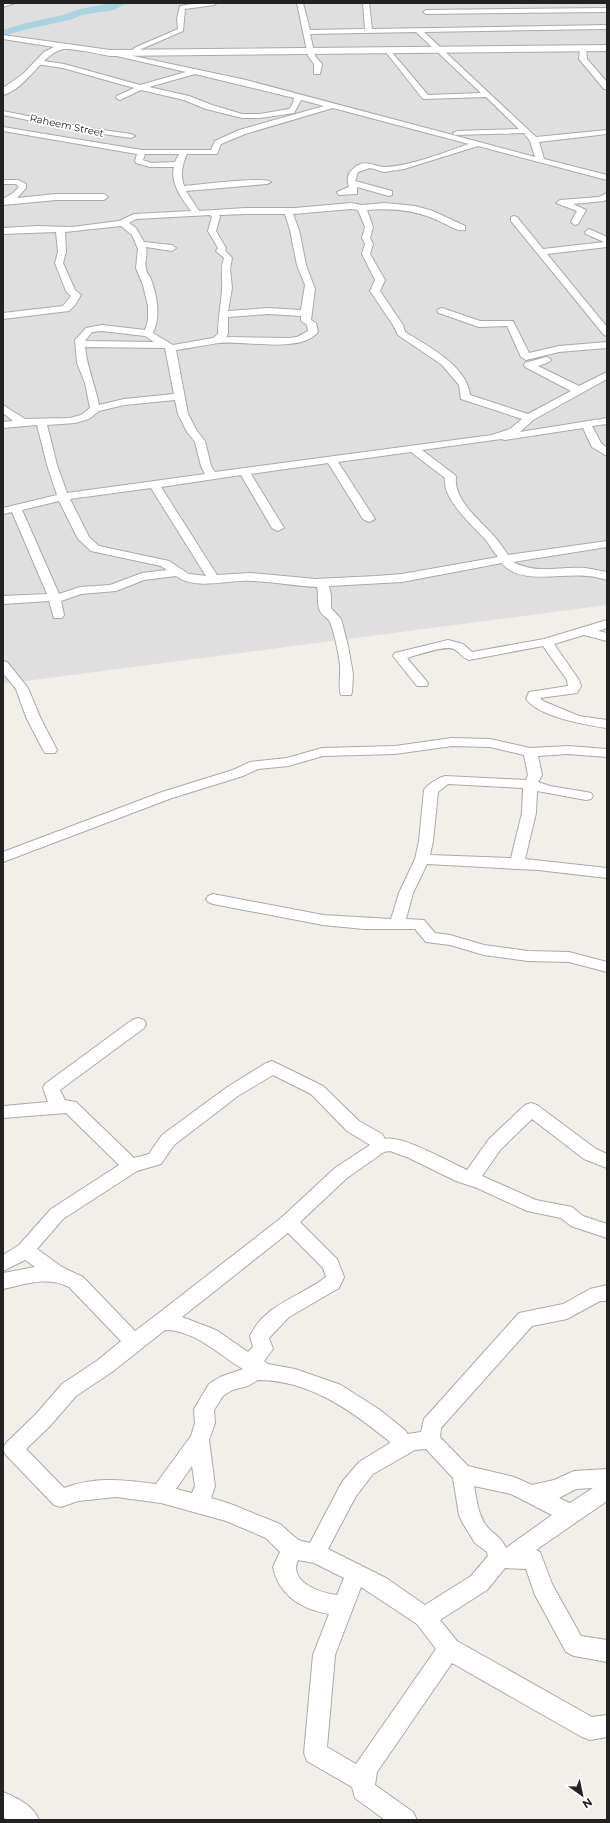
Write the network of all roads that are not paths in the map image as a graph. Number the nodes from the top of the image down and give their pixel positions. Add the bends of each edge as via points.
1 (12, 3) edge
2 (214, 3) edge
3 (300, 3) edge
4 (366, 3) edge
5 (425, 3) edge
6 (486, 3) edge
7 (3, 4) edge
8 (488, 11) junction
9 (426, 12) junction
10 (603, 12) edge
11 (607, 27) edge
12 (575, 28) junction
13 (418, 30) junction
14 (369, 31) junction
15 (307, 32) junction
16 (3, 37) edge
17 (63, 46) junction
18 (607, 48) edge
19 (587, 49) junction
20 (312, 50) junction
21 (388, 50) junction
22 (438, 50) junction
23 (135, 53) junction
24 (110, 54) junction
25 (40, 62) junction
26 (197, 71) junction
27 (317, 72) dead end
28 (606, 86) edge
29 (142, 87) junction
30 (3, 92) edge
31 (486, 95) junction
32 (120, 98) dead end
33 (298, 98) junction
34 (331, 106) junction
35 (3, 112) edge
36 (3, 129) edge
37 (100, 131) junction
38 (526, 131) junction
39 (607, 132) edge
40 (437, 133) junction
41 (131, 136) dead end
42 (534, 140) junction
43 (85, 142) junction
44 (479, 144) junction
45 (142, 152) junction
46 (184, 153) junction
47 (540, 159) junction
48 (180, 163) junction
49 (607, 178) edge
50 (3, 182) edge
51 (267, 182) dead end
52 (181, 189) junction
53 (389, 193) dead end
54 (607, 196) edge
55 (104, 197) dead end
56 (4, 201) edge
57 (362, 208) junction
58 (288, 211) junction
59 (196, 213) junction
60 (212, 213) junction
61 (514, 219) dead end
62 (121, 222) junction
63 (575, 222) dead end
64 (462, 228) dead end
65 (60, 230) junction
66 (3, 232) edge
67 (589, 232) dead end
68 (607, 240) edge
69 (142, 244) junction
70 (607, 244) edge
71 (172, 248) dead end
72 (542, 252) junction
73 (442, 311) dead end
74 (306, 313) junction
75 (223, 314) junction
76 (3, 316) edge
77 (148, 333) junction
78 (607, 333) edge
79 (217, 340) junction
80 (80, 344) junction
81 (607, 345) edge
82 (170, 347) junction
83 (559, 348) junction
84 (607, 375) edge
85 (578, 390) junction
86 (181, 396) junction
87 (3, 408) edge
88 (95, 409) junction
89 (529, 418) junction
90 (42, 421) junction
91 (607, 421) edge
92 (22, 422) junction
93 (586, 424) junction
94 (3, 425) edge
95 (494, 438) junction
96 (413, 448) junction
97 (607, 453) edge
98 (331, 459) junction
99 (244, 471) junction
100 (212, 476) junction
101 (154, 484) junction
102 (63, 497) junction
103 (16, 508) junction
104 (3, 511) edge
105 (369, 519) dead end
106 (278, 528) dead end
107 (607, 544) edge
108 (504, 559) junction
109 (178, 572) junction
110 (607, 576) edge
111 (214, 580) junction
112 (322, 582) junction
113 (55, 598) junction
114 (3, 600) edge
115 (58, 615) dead end
116 (607, 624) edge
117 (585, 631) junction
118 (607, 637) edge
119 (546, 642) junction
120 (3, 665) edge
121 (422, 683) dead end
122 (346, 692) dead end
123 (607, 724) edge
124 (50, 750) dead end
125 (530, 752) junction
126 (607, 753) edge
127 (530, 784) junction
128 (586, 796) dead end
129 (3, 857) edge
130 (422, 859) junction
131 (517, 863) junction
132 (607, 873) edge
133 (213, 899) dead end
134 (397, 924) junction
135 (607, 967) edge
136 (138, 1024) dead end
137 (59, 1107) junction
138 (3, 1112) edge
139 (379, 1147) junction
140 (607, 1161) edge
141 (131, 1166) junction
142 (470, 1179) junction
143 (287, 1223) junction
144 (607, 1231) edge
145 (25, 1250) junction
146 (3, 1264) edge
147 (63, 1275) junction
148 (3, 1281) edge
149 (607, 1293) edge
150 (162, 1322) junction
151 (134, 1342) junction
152 (258, 1368) junction
153 (199, 1440) junction
154 (430, 1440) junction
155 (8, 1444) edge
156 (400, 1448) junction
157 (462, 1474) junction
158 (607, 1478) edge
159 (607, 1490) edge
160 (161, 1494) junction
161 (531, 1494) junction
162 (199, 1504) junction
163 (571, 1514) junction
164 (292, 1548) junction
165 (317, 1554) junction
166 (505, 1558) junction
167 (356, 1574) junction
168 (343, 1606) junction
169 (426, 1617) junction
170 (449, 1649) junction
171 (607, 1651) edge
172 (607, 1726) edge
173 (364, 1781) junction
174 (3, 1804) edge
175 (26, 1820) edge
176 (405, 1820) edge

1 - 7 street
2 - 23 street via 182,8 181,30 136,49
3 - 15 street
4 - 14 street
5 - 9 street
6 - 8 street
8 - 9 street
8 - 10 street
9 - 13 street via 429,27
11 - 12 street
12 - 13 street
12 - 19 street
13 - 14 street
13 - 22 street
14 - 15 street
15 - 20 street
16 - 17 street
17 - 24 street
17 - 25 street via 49,53
18 - 19 street
19 - 22 street
19 - 28 street via 583,58
20 - 21 street
20 - 23 street
20 - 27 street via 312,56 318,64
21 - 22 street
21 - 31 street via 426,97
22 - 31 street
23 - 24 street
24 - 26 street
25 - 29 street
25 - 30 street via 26,76
26 - 29 street
26 - 33 street
29 - 32 street
29 - 33 street via 248,117 292,110
31 - 38 street
33 - 34 street
34 - 40 street
34 - 46 street via 242,132 218,143 214,152
35 - 37 street, Raheem Street
36 - 43 street
37 - 41 street, Raheem Street
37 - 43 street
38 - 40 street
38 - 42 street
39 - 42 street
40 - 44 street
42 - 47 street
43 - 45 street
44 - 47 street
44 - 53 street via 404,167 384,170 370,165 355,170 352,185
45 - 46 street
45 - 48 street via 139,161 144,164
46 - 48 street
47 - 49 street
48 - 52 street via 177,169
50 - 56 street via 18,182 23,186
51 - 52 street
52 - 59 street
54 - 63 street via 601,199 560,202 582,210
55 - 56 street
57 - 58 street via 351,206
57 - 64 street via 385,206 415,209
57 - 89 street via 369,227 366,254 380,280 375,291 401,333 446,363 464,385 464,397
58 - 60 street
58 - 74 street via 310,289
59 - 60 street
59 - 62 street via 134,217
60 - 75 street via 216,218 212,231 222,248 220,251 228,258
61 - 72 street
62 - 65 street
62 - 69 street via 128,225
65 - 66 street
65 - 76 street via 62,252 59,264 71,291 76,295 72,303 66,310
67 - 68 street
69 - 71 street
69 - 77 street via 141,268 153,308 152,328
70 - 72 street
72 - 78 street
73 - 83 street via 479,324 510,323 526,357
74 - 75 street via 268,311
74 - 79 street via 306,321 311,323 313,332 300,338 288,341
75 - 79 street via 223,334
77 - 80 street via 102,328 89,330 80,340
77 - 82 street
79 - 82 street
80 - 82 street
80 - 88 street via 82,363
81 - 83 street
82 - 86 street
83 - 85 street via 562,355 529,365
84 - 85 street
85 - 89 street
86 - 88 street via 146,398
86 - 100 street via 183,414 200,441 206,466
87 - 92 street
88 - 90 street via 80,419
89 - 95 street via 514,431
90 - 92 street
90 - 102 street via 52,465
91 - 93 street
92 - 94 street
93 - 95 street
93 - 97 street via 596,445
95 - 96 street
96 - 98 street
96 - 108 street via 451,477 450,484 461,506 489,537
98 - 99 street
98 - 105 street
99 - 100 street
99 - 106 street
100 - 101 street
101 - 102 street
101 - 111 street
102 - 103 street
102 - 109 street via 84,539 95,549 165,563
103 - 104 street
103 - 113 street
107 - 108 street
108 - 110 street via 523,571 585,572
108 - 112 street via 402,578
109 - 111 street via 185,577
109 - 113 street via 142,577 112,588 80,591
111 - 112 street via 250,577
112 - 122 street via 325,596 323,606 335,619 347,666
113 - 114 street
113 - 115 street
116 - 117 street
117 - 118 street
117 - 119 street
119 - 121 street via 469,656 459,647 448,644 400,656
119 - 123 street via 575,686 572,690 534,695 533,699 538,704 576,720
120 - 124 street via 22,688
125 - 126 street via 568,750
125 - 127 street via 535,775
125 - 129 street via 490,744 452,742 395,750 322,752 288,762 255,765
127 - 128 street via 542,790
127 - 130 street via 445,780 430,790
127 - 131 street via 529,814
130 - 131 street
130 - 134 street via 406,893
131 - 132 street
133 - 134 street via 310,919
134 - 135 street via 419,924 431,938 450,940 484,950 528,956 569,957
136 - 137 street via 51,1088
137 - 138 street
137 - 141 street via 70,1106
139 - 141 street via 376,1139 353,1126 317,1090 272,1067 232,1092 168,1140 155,1158
139 - 142 street via 391,1144
139 - 143 street via 341,1173
140 - 142 street via 590,1154 531,1109 494,1144
141 - 145 street via 57,1214
142 - 144 street via 533,1206 566,1212 577,1221
143 - 150 street
143 - 152 street via 299,1231 331,1264 335,1277 332,1283 282,1311 259,1336 263,1349
145 - 146 street
145 - 147 street
147 - 148 street via 43,1273
147 - 151 street via 76,1282
149 - 154 street via 597,1294 567,1311 526,1319 431,1424
150 - 151 street
150 - 152 street via 175,1322 209,1336
151 - 155 street via 105,1366 69,1390 43,1420
152 - 153 street via 241,1380 228,1383 216,1390 204,1410 205,1423
152 - 156 street via 295,1377 334,1391 373,1416 399,1437
153 - 160 street
153 - 162 street via 205,1486
154 - 156 street via 412,1441
154 - 157 street
155 - 160 street via 60,1498 78,1492 116,1488
156 - 165 street via 366,1468 349,1489
157 - 161 street via 514,1486
157 - 166 street via 469,1514 482,1536
158 - 161 street via 574,1480 557,1489
159 - 163 street
160 - 162 street
161 - 163 street
162 - 164 street via 228,1512 273,1532
163 - 166 street
164 - 165 street
164 - 168 street via 284,1567 286,1577 302,1595 327,1604
165 - 167 street
166 - 169 street via 479,1583
166 - 171 street via 533,1559 543,1588 574,1645
167 - 168 street
167 - 169 street via 378,1585
168 - 173 street via 324,1655 314,1753
169 - 170 street
170 - 172 street via 590,1729
170 - 173 street via 366,1768
173 - 176 street via 363,1790
174 - 175 street

